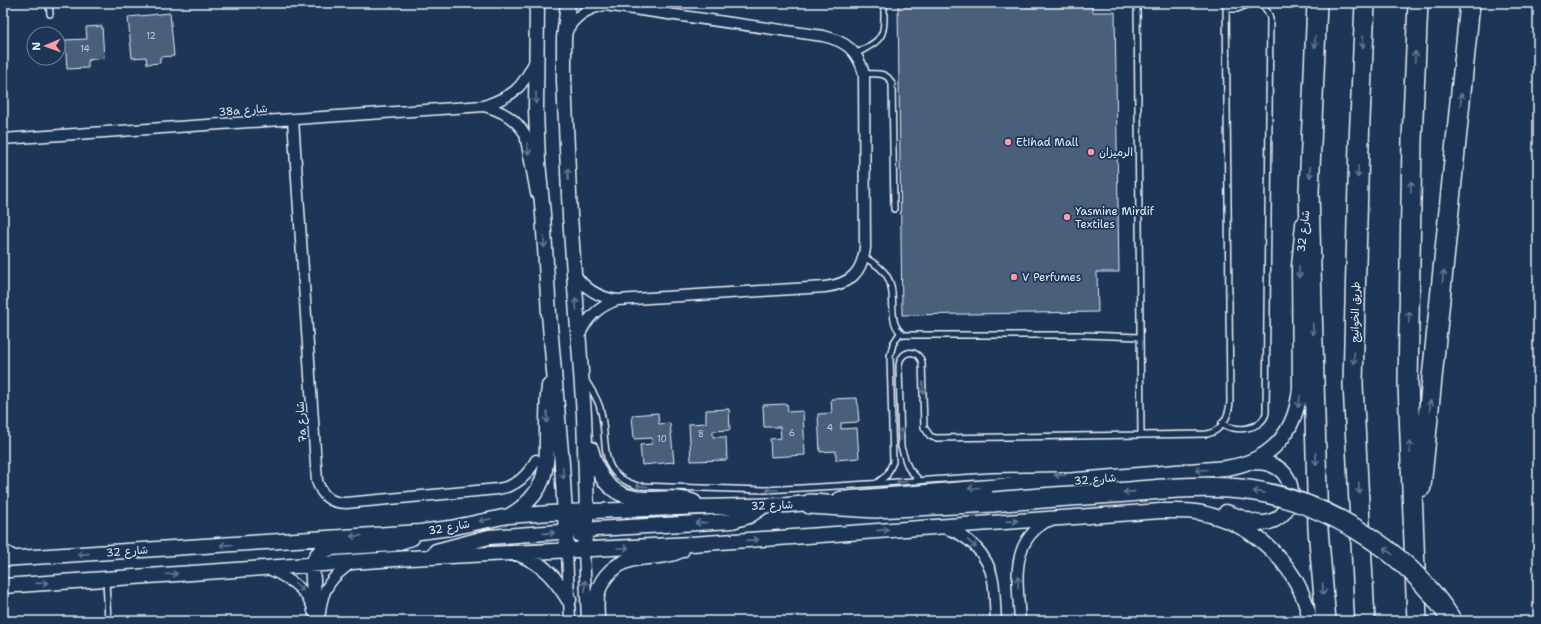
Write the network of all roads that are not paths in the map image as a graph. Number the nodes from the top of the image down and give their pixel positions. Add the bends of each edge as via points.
1 (49, 3) edge
2 (537, 3) edge
3 (568, 3) edge
4 (884, 3) edge
5 (1137, 3) edge
6 (1226, 3) edge
7 (1252, 3) edge
8 (1258, 3) edge
9 (1317, 3) edge
10 (1365, 3) edge
11 (1418, 3) edge
12 (1470, 3) edge
13 (603, 4) edge
14 (1226, 9) junction
15 (50, 14) dead end
16 (564, 38) junction
17 (855, 54) junction
18 (536, 58) junction
19 (864, 74) junction
20 (484, 106) junction
21 (293, 119) junction
22 (3, 139) edge
23 (1309, 192) junction
24 (894, 209) dead end
25 (543, 214) junction
26 (864, 257) junction
27 (574, 273) junction
28 (617, 300) junction
29 (900, 333) junction
30 (1140, 337) junction
31 (578, 338) junction
32 (553, 364) junction
33 (581, 375) junction
34 (584, 415) junction
35 (1222, 423) junction
36 (1141, 435) junction
37 (536, 460) dead end
38 (1250, 462) junction
39 (1098, 479) junction
40 (920, 481) junction
41 (877, 484) junction
42 (810, 504) junction
43 (764, 506) junction
44 (704, 507) junction
45 (587, 511) junction
46 (1186, 511) junction
47 (565, 512) junction
48 (508, 516) junction
49 (1054, 518) junction
50 (938, 526) junction
51 (566, 530) junction
52 (420, 532) junction
53 (586, 532) junction
54 (692, 544) junction
55 (3, 550) edge
56 (567, 550) junction
57 (584, 550) junction
58 (515, 553) junction
59 (1414, 556) junction
60 (18, 558) junction
61 (410, 558) junction
62 (3, 559) edge
63 (353, 562) junction
64 (312, 565) junction
65 (265, 567) junction
66 (106, 579) junction
67 (3, 586) edge
68 (569, 600) junction
69 (317, 618) edge
70 (108, 621) edge
71 (570, 621) edge
72 (586, 621) edge
73 (597, 621) edge
74 (996, 621) edge
75 (1020, 621) edge
76 (1310, 621) edge
77 (1326, 621) edge
78 (1365, 621) edge
79 (1417, 621) edge
80 (1452, 621) edge

1 - 15 lane
2 - 18 street
3 - 16 street
4 - 17 lane via 884,31 881,37
5 - 30 lane
6 - 14 lane
7 - 8 lane
7 - 14 lane
8 - 35 lane via 1266,9 1270,18 1266,413 1263,421 1252,427 1231,428
9 -> 23 highway
10 -> 78 highway, طريق الخوانيج via 1353,384
59 -> 11 highway via 1408,384 1412,140
59 -> 12 highway
13 - 16 street via 587,10 580,16
13 - 17 street via 823,36 841,42
14 - 35 lane via 1230,402 1228,413
27 -> 16 street
17 - 19 street
18 - 20 street, 38a شارع via 520,87 504,99
18 -> 25 street via 537,132
19 - 24 lane via 883,74 892,84
19 - 26 street
20 - 21 street, 38a شارع
20 -> 25 street, 38a شارع via 509,116 525,134 537,200
21 - 22 street, 38a شارع
21 - 37 street, 7a شارع via 317,481 324,495 338,503 346,503 498,490 519,482
23 -> 38 street, شارع 32 via 1300,248 1299,404 1294,419 1276,445
23 -> 77 highway via 1318,529
25 -> 32 street
26 - 28 street via 856,273 842,284 834,286
26 - 29 lane via 883,271 891,284 894,325
27 - 28 street via 592,292
31 -> 27 street
28 - 31 street via 593,314
29 - 30 lane
29 - 41 lane via 893,344 890,356 893,462 887,475
30 - 36 lane
31 - 33 street
32 -> 47 street
32 -> 48 street via 548,396 548,448 545,473 535,494 523,507
33 - 34 street
41 -> 33 lane via 765,490 646,487 629,484 615,474 606,458 600,406
34 - 44 street via 594,464 602,478 614,490 634,498 681,498
34 - 45 street
35 - 36 lane via 1216,431 1207,434
40 -> 36 lane via 909,469 901,447 899,366 902,356 906,353 916,354 922,362 924,422 926,432 935,438
38 -> 39 street, شارع 32 via 1226,468
38 - 46 street via 1272,465 1286,476 1292,493 1286,511 1280,517 1272,522 1263,523 1221,511
39 -> 40 lane via 1046,474
39 -> 42 street, شارع 32 via 867,497
40 -> 41 lane
42 - 43 street, شارع 32
80 -> 42 highway, bridge via 1421,582 1395,556 1366,534 1300,503 1265,493 1193,487 875,508
43 - 44 street, شارع 32
43 -> 53 street via 749,516 732,521 596,529
44 - 45 street, شارع 32
45 - 47 street, شارع 32
45 - 51 street via 578,522
45 - 53 street
46 - 49 street
46 - 76 street via 1210,514 1232,522 1253,534 1272,550 1288,568 1300,590
47 - 48 street, شارع 32
47 - 51 street
48 -> 52 street, شارع 32
50 -> 49 street
75 -> 49 street via 1020,552 1033,531
54 -> 50 street
50 -> 74 street via 963,536 983,555 993,580
51 - 56 street
61 -> 51 street via 488,537
52 -> 60 street, شارع 32
52 - 64 street via 393,544 326,549 317,555
53 - 56 street via 575,539
53 - 57 street
57 -> 54 street
54 - 73 street via 669,555 631,559 612,569 600,586 597,597
55 - 60 street
56 - 57 street
56 - 58 street
56 - 68 street
72 -> 57 street
58 - 61 street
58 - 68 street via 547,570
59 - 79 highway
60 - 62 street, شارع 32
61 - 63 street
63 - 64 street
63 - 69 street via 329,583
64 - 65 street
64 - 69 street
66 -> 65 street
65 -> 69 street via 294,583 307,595
67 -> 66 street
66 - 70 lane
68 - 71 street

